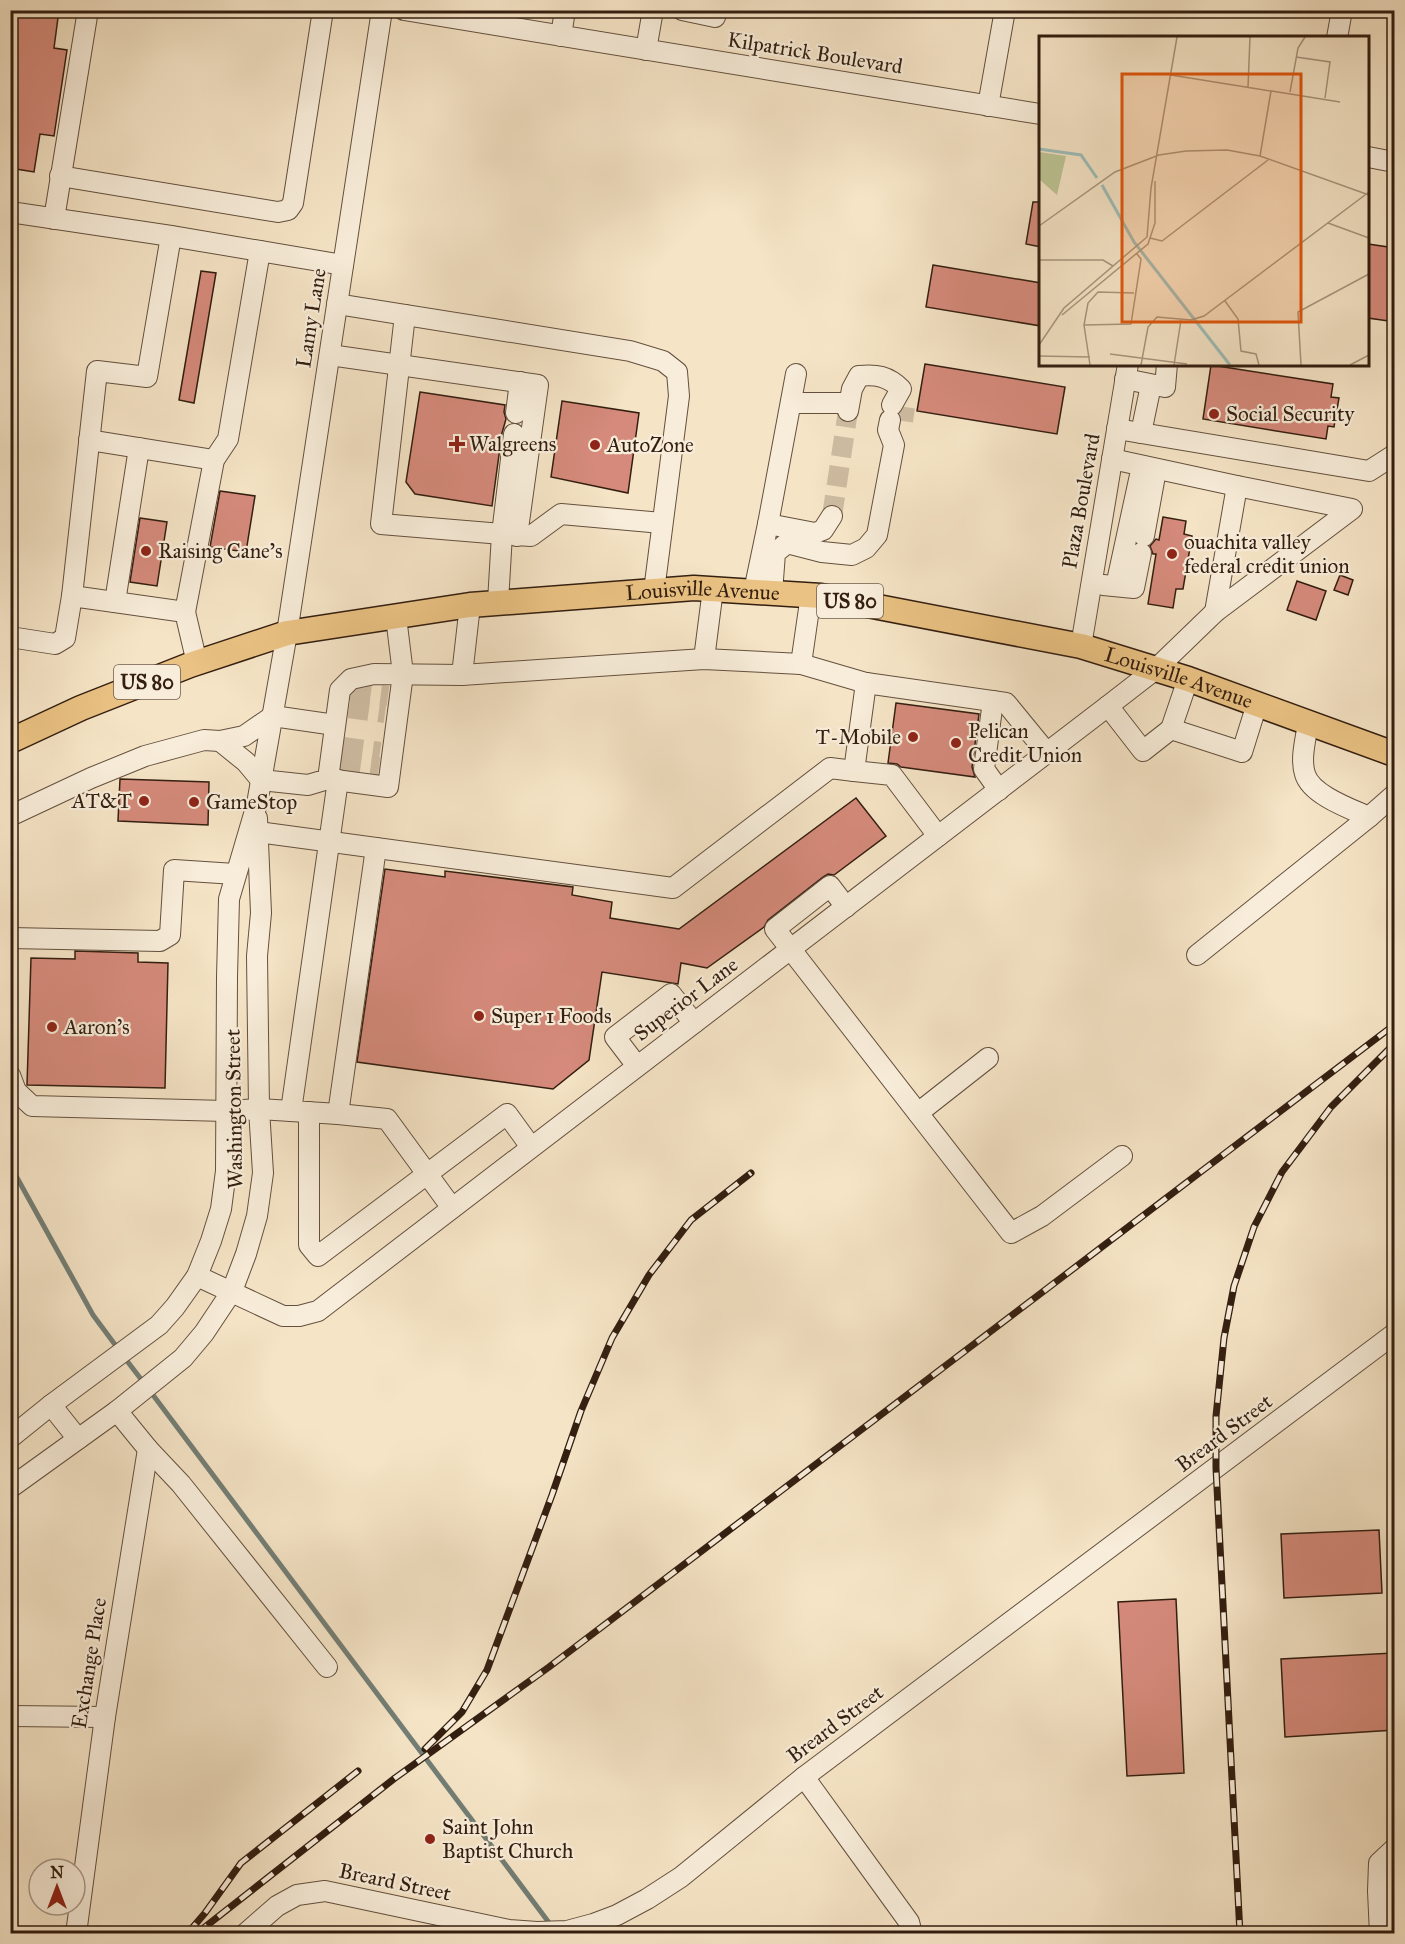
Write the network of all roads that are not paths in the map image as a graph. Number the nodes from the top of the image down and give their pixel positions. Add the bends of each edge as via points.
1 (88, 10) edge
2 (323, 10) edge
3 (382, 10) edge
4 (404, 10) edge
5 (565, 10) edge
6 (654, 10) edge
7 (682, 10) edge
8 (717, 10) edge
9 (1005, 10) edge
10 (1342, 10) edge
11 (448, 14) edge
12 (561, 36) junction
13 (1337, 36) edge
14 (646, 50) junction
15 (988, 106) junction
16 (1039, 114) edge
17 (1369, 157) edge
18 (1395, 162) edge
19 (60, 176) junction
20 (10, 212) edge
21 (54, 219) junction
22 (171, 236) junction
23 (260, 251) junction
24 (343, 265) junction
25 (337, 304) junction
26 (405, 315) junction
27 (330, 355) junction
28 (401, 364) junction
29 (1167, 366) edge
30 (1126, 372) edge
31 (796, 374) dead end
32 (520, 382) junction
33 (1152, 385) junction
34 (791, 403) junction
35 (516, 412) dead end
36 (1117, 429) junction
37 (1141, 433) junction
38 (514, 434) dead end
39 (89, 440) junction
40 (139, 448) junction
41 (1395, 455) edge
42 (1112, 459) junction
43 (214, 460) junction
44 (1149, 468) junction
45 (1237, 486) junction
46 (832, 516) tunnel mouth
47 (662, 523) junction
48 (768, 524) junction
49 (509, 535) junction
50 (1091, 583) junction
51 (1116, 586) junction
52 (713, 589) junction
53 (654, 591) junction
54 (763, 592) junction
55 (811, 595) junction
56 (72, 596) junction
57 (115, 602) junction
58 (498, 602) junction
59 (470, 605) junction
60 (185, 612) junction
61 (1215, 612) junction
62 (396, 617) junction
63 (287, 633) junction
64 (10, 637) edge
65 (1081, 646) junction
66 (704, 659) junction
67 (197, 663) junction
68 (801, 664) junction
69 (1157, 668) junction
70 (403, 674) junction
71 (462, 675) junction
72 (1188, 679) junction
73 (866, 683) junction
74 (993, 701) junction
75 (342, 704) junction
76 (1257, 704) junction
77 (1108, 706) junction
78 (273, 716) junction
79 (1308, 723) junction
80 (1171, 729) junction
81 (10, 741) edge
82 (220, 741) junction
83 (1047, 753) junction
84 (1395, 754) edge
85 (335, 762) junction
86 (854, 771) junction
87 (261, 780) junction
88 (999, 790) junction
89 (1395, 795) edge
90 (257, 804) junction
91 (10, 816) edge
92 (1369, 816) junction
93 (258, 832) junction
94 (938, 836) junction
95 (330, 842) junction
96 (376, 848) junction
97 (236, 874) junction
98 (10, 938) edge
99 (790, 950) junction
100 (1197, 955) dead end
101 (694, 1023) junction
102 (988, 1058) dead end
103 (637, 1066) junction
104 (10, 1075) edge
105 (259, 1109) junction
106 (226, 1111) junction
107 (300, 1111) junction
108 (918, 1113) junction
109 (338, 1114) junction
110 (531, 1147) junction
111 (1122, 1156) dead end
112 (427, 1174) junction
113 (452, 1208) junction
114 (197, 1276) junction
115 (232, 1291) junction
116 (1395, 1334) edge
117 (51, 1405) junction
118 (122, 1407) junction
119 (10, 1438) edge
120 (78, 1439) junction
121 (148, 1449) junction
122 (10, 1488) edge
123 (327, 1667) dead end
124 (10, 1716) edge
125 (105, 1717) junction
126 (804, 1777) junction
127 (1395, 1848) edge
128 (464, 1928) edge
129 (76, 1934) edge
130 (245, 1934) edge
131 (912, 1934) edge
132 (1380, 1934) edge

1 - 19 street
2 - 19 street via 293,203 288,210 278,212
3 - 24 street, Lamy Lane
4 - 11 street, Kilpatrick Boulevard
5 - 12 street
6 - 14 street
7 - 8 street via 716,17
9 - 15 street
10 - 13 street
11 - 12 street, Kilpatrick Boulevard
12 - 14 street, Kilpatrick Boulevard
14 - 15 street, Kilpatrick Boulevard
15 - 16 street, Kilpatrick Boulevard
17 - 18 street
19 - 21 street
20 - 21 street
21 - 22 street
22 - 23 street
22 - 39 street via 147,377 97,371
23 - 24 street
23 - 43 street via 228,440
24 - 25 street, Lamy Lane
25 - 26 street
25 - 27 street, Lamy Lane
26 - 28 street
26 - 47 street via 630,351 670,366 677,372 679,396
27 - 28 street
27 - 63 street, Lamy Lane
28 - 32 street
28 - 49 street via 381,524
29 - 33 street via 1165,387
30 - 33 street
30 - 36 street, Plaza Boulevard
31 - 34 street
32 - 35 street
32 - 49 street via 538,385
33 - 37 street
34 - 48 street
34 - 54 street via 849,407 859,376 877,374 893,381 898,408 888,430 894,445 877,535 866,548 852,555 787,543 774,553
36 - 37 street
36 - 42 street, Plaza Boulevard
37 - 41 street via 1369,471
38 - 49 street
39 - 40 street
39 - 56 street
40 - 43 street
40 - 57 street
42 - 44 street
42 - 50 street, Plaza Boulevard
43 - 60 street
44 - 45 street
44 - 51 street
44 - 51 street via 1143,545 1134,588
45 - 61 street
45 - 61 street, Superior Lane via 1352,509
46 - 48 street via 823,530 815,533
47 - 49 street via 561,514 531,536
47 - 53 street
48 - 54 street
49 - 58 street
50 - 51 street
50 - 65 street, Plaza Boulevard
52 - 53 main road, Louisville Avenue / US 80
52 - 54 main road, Louisville Avenue / US 80
52 - 66 street
53 - 58 main road, Louisville Avenue / US 80
54 - 55 main road, Louisville Avenue / US 80
55 - 65 main road, Louisville Avenue / US 80
55 - 68 street
56 - 57 street
56 - 64 street via 65,638 55,644
57 - 60 street
58 - 59 main road, Louisville Avenue / US 80
59 - 62 main road, Louisville Avenue / US 80
59 - 71 street
60 - 67 street
61 - 69 street, Superior Lane
62 - 63 main road, Louisville Avenue / US 80
62 - 70 street
63 - 67 main road, Louisville Avenue / US 80
63 - 78 street, Washington Street
65 - 69 main road, Louisville Avenue / US 80
66 - 68 street
66 - 71 street
67 - 81 main road, Louisville Avenue / US 80 via 81,708
68 - 73 street
69 - 72 main road, Louisville Avenue / US 80
69 - 77 street, Superior Lane
70 - 71 street
70 - 75 street via 351,679
70 - 85 street via 393,705 385,760 388,787
72 - 76 main road, Louisville Avenue / US 80
72 - 80 street
73 - 74 street
73 - 86 street
74 - 83 street via 1006,703
74 - 88 street via 984,769
75 - 78 street
75 - 85 street
76 - 79 main road, Louisville Avenue / US 80
76 - 80 street via 1242,752
77 - 80 street via 1143,751
77 - 83 street, Superior Lane
78 - 82 street via 244,736
78 - 87 street, Washington Street
79 - 84 main road, Louisville Avenue / US 80
79 - 92 street via 1303,758 1305,776 1339,805
82 - 87 street
82 - 91 street via 204,740 145,756
83 - 88 street, Superior Lane
85 - 87 street via 308,785
85 - 95 street
86 - 94 street via 892,775
86 - 96 street via 830,768 674,888
87 - 90 street, Washington Street
88 - 94 street, Superior Lane
89 - 92 street
90 - 93 street, Washington Street
90 - 97 street, Washington Street
92 - 100 street
93 - 95 street
93 - 105 street, Washington Street
94 - 99 street, Superior Lane
95 - 96 street
95 - 107 street
96 - 109 street
97 - 98 street via 174,870 170,935 160,941
97 - 106 street, Washington Street via 229,899
99 - 101 street, Superior Lane
99 - 108 street
101 - 103 street, Superior Lane
101 - 103 street via 671,994 615,1037
102 - 108 street
103 - 110 street, Superior Lane
104 - 106 street via 16,1091 32,1106
105 - 106 street
105 - 107 street
105 - 115 street, Washington Street via 263,1173 257,1216
106 - 114 street, Washington Street via 226,1171 221,1209
107 - 109 street
107 - 112 street via 309,1245 318,1256
108 - 111 street via 1011,1233 1042,1216
109 - 112 street via 387,1119
110 - 112 street via 507,1114
110 - 113 street, Superior Lane
112 - 113 street
113 - 115 street, Superior Lane via 318,1311 283,1316
114 - 115 street, Superior Lane
114 - 117 street, Washington Street via 159,1325
115 - 118 street, Washington Street via 183,1358
116 - 126 street, Breard Street
117 - 119 street, Washington Street
117 - 120 street
118 - 120 street, Washington Street
118 - 121 street
120 - 122 street, Washington Street
121 - 123 street via 181,1484
121 - 125 street, Exchange Place
124 - 125 street
125 - 129 street, Exchange Place
126 - 128 street, Breard Street via 681,1877 617,1915 567,1931
126 - 131 street via 909,1922
127 - 132 street via 1379,1863
128 - 130 street, Breard Street via 325,1891 297,1895 277,1906

